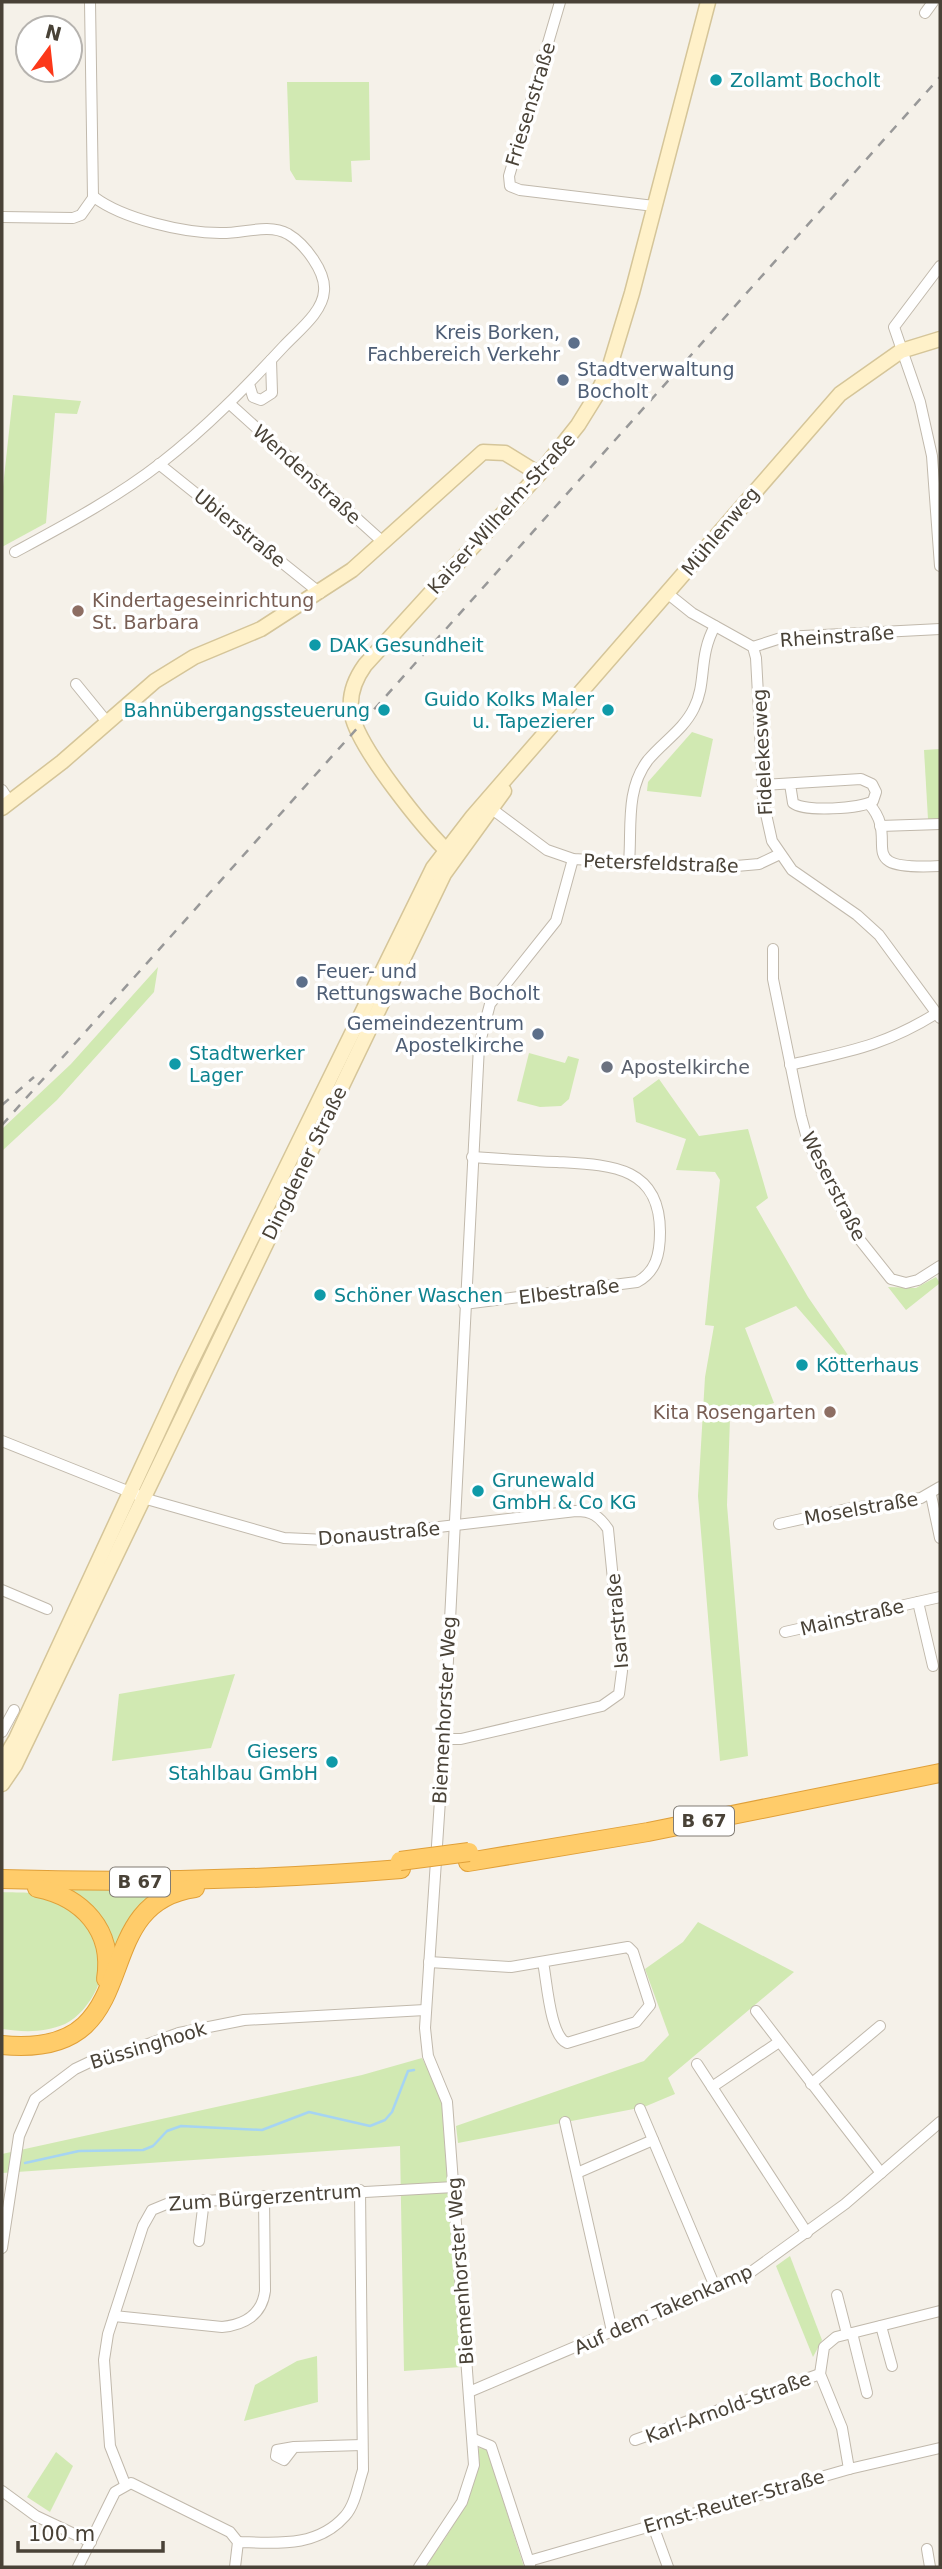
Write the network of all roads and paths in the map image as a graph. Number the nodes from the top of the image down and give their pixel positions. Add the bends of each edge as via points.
1 (90, 2) edge
2 (560, 2) edge
3 (708, 2) edge
4 (933, 2) edge
5 (925, 13) dead end
6 (94, 197) junction
7 (654, 206) junction
8 (2, 217) edge
9 (940, 266) edge
10 (940, 339) edge
11 (901, 351) junction
12 (271, 360) junction
13 (249, 384) junction
14 (230, 404) junction
15 (159, 464) junction
16 (539, 474) junction
17 (938, 477) edge
18 (384, 543) junction
19 (15, 552) dead end
20 (940, 566) edge
21 (320, 593) junction
22 (667, 593) junction
23 (715, 626) junction
24 (940, 629) edge
25 (753, 647) junction
26 (76, 684) dead end
27 (107, 722) junction
28 (525, 758) junction
29 (790, 784) junction
30 (763, 785) junction
31 (4, 800) edge
32 (869, 804) junction
33 (492, 808) junction
34 (940, 824) edge
35 (880, 826) junction
36 (449, 854) junction
37 (780, 854) junction
38 (573, 859) junction
39 (629, 863) junction
40 (940, 866) edge
41 (773, 949) dead end
42 (938, 1016) edge
43 (790, 1065) junction
44 (472, 1157) junction
45 (940, 1266) edge
46 (464, 1304) junction
47 (215, 1312) junction
48 (192, 1393) junction
49 (2, 1441) edge
50 (940, 1487) edge
51 (136, 1495) junction
52 (931, 1495) junction
53 (779, 1524) dead end
54 (453, 1526) junction
55 (940, 1538) edge
56 (2, 1590) edge
57 (940, 1597) edge
58 (918, 1602) junction
59 (47, 1609) dead end
60 (785, 1632) dead end
61 (933, 1666) dead end
62 (14, 1710) dead end
63 (2, 1732) edge
64 (444, 1739) junction
65 (2, 1763) edge
66 (940, 1765) edge
67 (940, 1773) edge
68 (2, 1784) edge
69 (468, 1857) junction
70 (401, 1865) junction
71 (2, 1870) edge
72 (278, 1879) junction
73 (2, 1880) edge
74 (2, 1885) edge
75 (429, 1962) junction
76 (542, 1962) junction
77 (425, 2010) junction
78 (756, 2011) dead end
79 (880, 2026) dead end
80 (2, 2037) edge
81 (779, 2042) junction
82 (2, 2045) edge
83 (697, 2064) dead end
84 (811, 2084) junction
85 (712, 2087) junction
86 (640, 2109) dead end
87 (565, 2122) dead end
88 (940, 2122) edge
89 (653, 2140) junction
90 (881, 2173) junction
91 (577, 2174) junction
92 (454, 2187) junction
93 (360, 2190) junction
94 (264, 2196) junction
95 (204, 2200) junction
96 (807, 2233) junction
97 (199, 2241) dead end
98 (2, 2248) edge
99 (716, 2289) junction
100 (838, 2295) dead end
101 (940, 2311) edge
102 (114, 2316) junction
103 (881, 2326) junction
104 (612, 2331) junction
105 (850, 2334) junction
106 (892, 2367) dead end
107 (820, 2374) junction
108 (469, 2392) junction
109 (867, 2393) dead end
110 (474, 2439) junction
111 (635, 2440) dead end
112 (362, 2445) junction
113 (294, 2447) dead end
114 (940, 2448) edge
115 (849, 2469) junction
116 (125, 2484) junction
117 (2, 2491) edge
118 (652, 2523) junction
119 (91, 2542) junction
120 (238, 2542) junction
121 (926, 2549) dead end
122 (530, 2564) edge
123 (78, 2567) edge
124 (236, 2567) edge
125 (419, 2567) edge
126 (668, 2567) edge
127 (930, 2567) edge

1 - 6 street
2 - 7 street, Friesenstraße via 509,176 510,186
3 - 7 main road, Kaiser-Wilhelm-Straße
4 - 5 street
6 - 8 street via 81,215 73,218
6 - 12 street via 106,206 170,227 222,234 274,230 298,242 323,278 324,292 314,314
7 - 16 main road, Kaiser-Wilhelm-Straße via 609,369 578,425
9 - 11 street via 894,327
10 - 11 main road, Mühlenweg
11 - 17 street via 920,402
11 - 22 main road, Mühlenweg via 841,394
12 - 13 street
12 - 13 street via 272,393 261,400 253,397
13 - 14 street
14 - 15 street
14 - 18 street, Wendenstraße
15 - 19 street
15 - 21 street, Ubierstraße
16 - 18 main road via 505,453 483,452
16 - 36 main road, Kaiser-Wilhelm-Straße via 365,664 353,688 356,730 421,825
17 - 20 street
18 - 21 main road
21 - 27 main road via 261,629 174,668
22 - 23 street, Rheinstraße
22 - 28 main road, Mühlenweg
23 - 25 street, Rheinstraße
23 - 39 street via 705,645 695,706 636,780
24 - 25 street, Rheinstraße via 783,637
25 - 30 street, Fidelekesweg
26 - 27 street
27 - 31 main road
28 - 33 main road, Mühlenweg
28 - 36 main road, Mühlenweg
29 - 30 street
29 - 32 street via 793,803 804,809
29 - 32 street via 866,780 876,792
30 - 37 street, Fidelekesweg via 768,832
32 - 35 street
33 - 36 main road, Mühlenweg
33 - 38 street, Petersfeldstraße via 547,850
34 - 35 street
35 - 40 street via 883,854 892,863
36 - 47 main road, Dingdener Straße via 377,978
36 - 48 main road, Dingdener Straße
37 - 39 street, Petersfeldstraße via 746,867
37 - 42 street via 792,870 879,935
38 - 39 street, Petersfeldstraße
38 - 44 street, Biemenhorster Weg via 556,920 510,977 484,1020
41 - 43 street, Weserstraße via 772,979
42 - 43 street via 877,1045
43 - 45 street, Weserstraße via 808,1142 882,1272 906,1283
44 - 46 street, Biemenhorster Weg
44 - 46 street, Elbestraße via 603,1165 629,1172 646,1185 655,1201 660,1242 654,1266 637,1282
46 - 54 street, Biemenhorster Weg
47 - 48 main road, Dingdener Straße via 222,1319 221,1326
47 - 51 main road, Dingdener Straße
48 - 51 main road, Dingdener Straße
49 - 51 street, Donaustraße
50 - 52 street, Moselstraße
51 - 54 street, Donaustraße via 284,1538 327,1540
51 - 65 main road, Dingdener Straße
51 - 68 main road, Dingdener Straße via 15,1765
52 - 53 street, Moselstraße
52 - 55 street
54 - 64 street, Biemenhorster Weg
54 - 64 street, Isarstraße via 576,1511 590,1511 601,1519 608,1529 622,1683 619,1694 602,1706
56 - 59 street
57 - 58 street, Mainstraße
58 - 60 street, Mainstraße
58 - 61 street, Mainstraße
62 - 63 street
64 - 75 street, Biemenhorster Weg
66 - 69 highway, B 67
67 - 69 highway, B 67 via 662,1829
69 - 70 highway, B 67, bridge
70 - 71 highway, B 67 via 154,1876
70 - 72 highway, B 67
72 - 73 highway, B 67
72 - 82 highway via 190,1889 155,1903 135,1924 102,2007 87,2025 48,2043
74 - 80 highway via 56,1892 73,1901 100,1929 108,1962 100,1996 84,2020 53,2035
75 - 76 street via 511,1967
75 - 77 street, Biemenhorster Weg
76 - 76 street via 628,1947 650,2005 635,2022 567,2043 557,2035 550,2015 552,2003
77 - 92 street, Biemenhorster Weg via 425,2044 447,2102
77 - 98 street, Büssinghook via 211,2026 75,2069 35,2099 24,2120
78 - 81 street
79 - 84 street
81 - 84 street
81 - 85 street
83 - 85 street
84 - 90 street
85 - 96 street
86 - 89 street
87 - 91 street
88 - 90 street, Auf dem Takenkamp
89 - 91 street
89 - 99 street
90 - 96 street, Auf dem Takenkamp
91 - 104 street
92 - 93 street, Zum Bürgerzentrum
92 - 108 street, Biemenhorster Weg
93 - 94 street, Zum Bürgerzentrum
93 - 112 street
94 - 95 street, Zum Bürgerzentrum
94 - 102 street via 265,2291 264,2301 252,2317 222,2327
95 - 97 street
95 - 102 street, Zum Bürgerzentrum via 169,2203 152,2210
96 - 99 street, Auf dem Takenkamp via 751,2272
99 - 104 street, Auf dem Takenkamp
100 - 105 street
101 - 103 street
102 - 116 street, Zum Bürgerzentrum via 105,2347 105,2372 110,2446
103 - 105 street
103 - 106 street
104 - 108 street, Auf dem Takenkamp
105 - 107 street via 836,2337 824,2347
105 - 109 street
107 - 111 street, Karl-Arnold-Straße
107 - 115 street via 842,2428
108 - 110 street, Biemenhorster Weg
110 - 122 street via 491,2446
110 - 125 street, Biemenhorster Weg via 474,2465 462,2501
112 - 113 street
112 - 120 street via 363,2470 354,2497 346,2515 332,2527 303,2542
114 - 115 street, Ernst-Reuter-Straße
115 - 118 street, Ernst-Reuter-Straße
116 - 119 street via 116,2492
116 - 120 street via 230,2532
117 - 119 street via 36,2516
118 - 122 street, Ernst-Reuter-Straße
118 - 126 street
119 - 123 street
120 - 124 street
121 - 127 street

